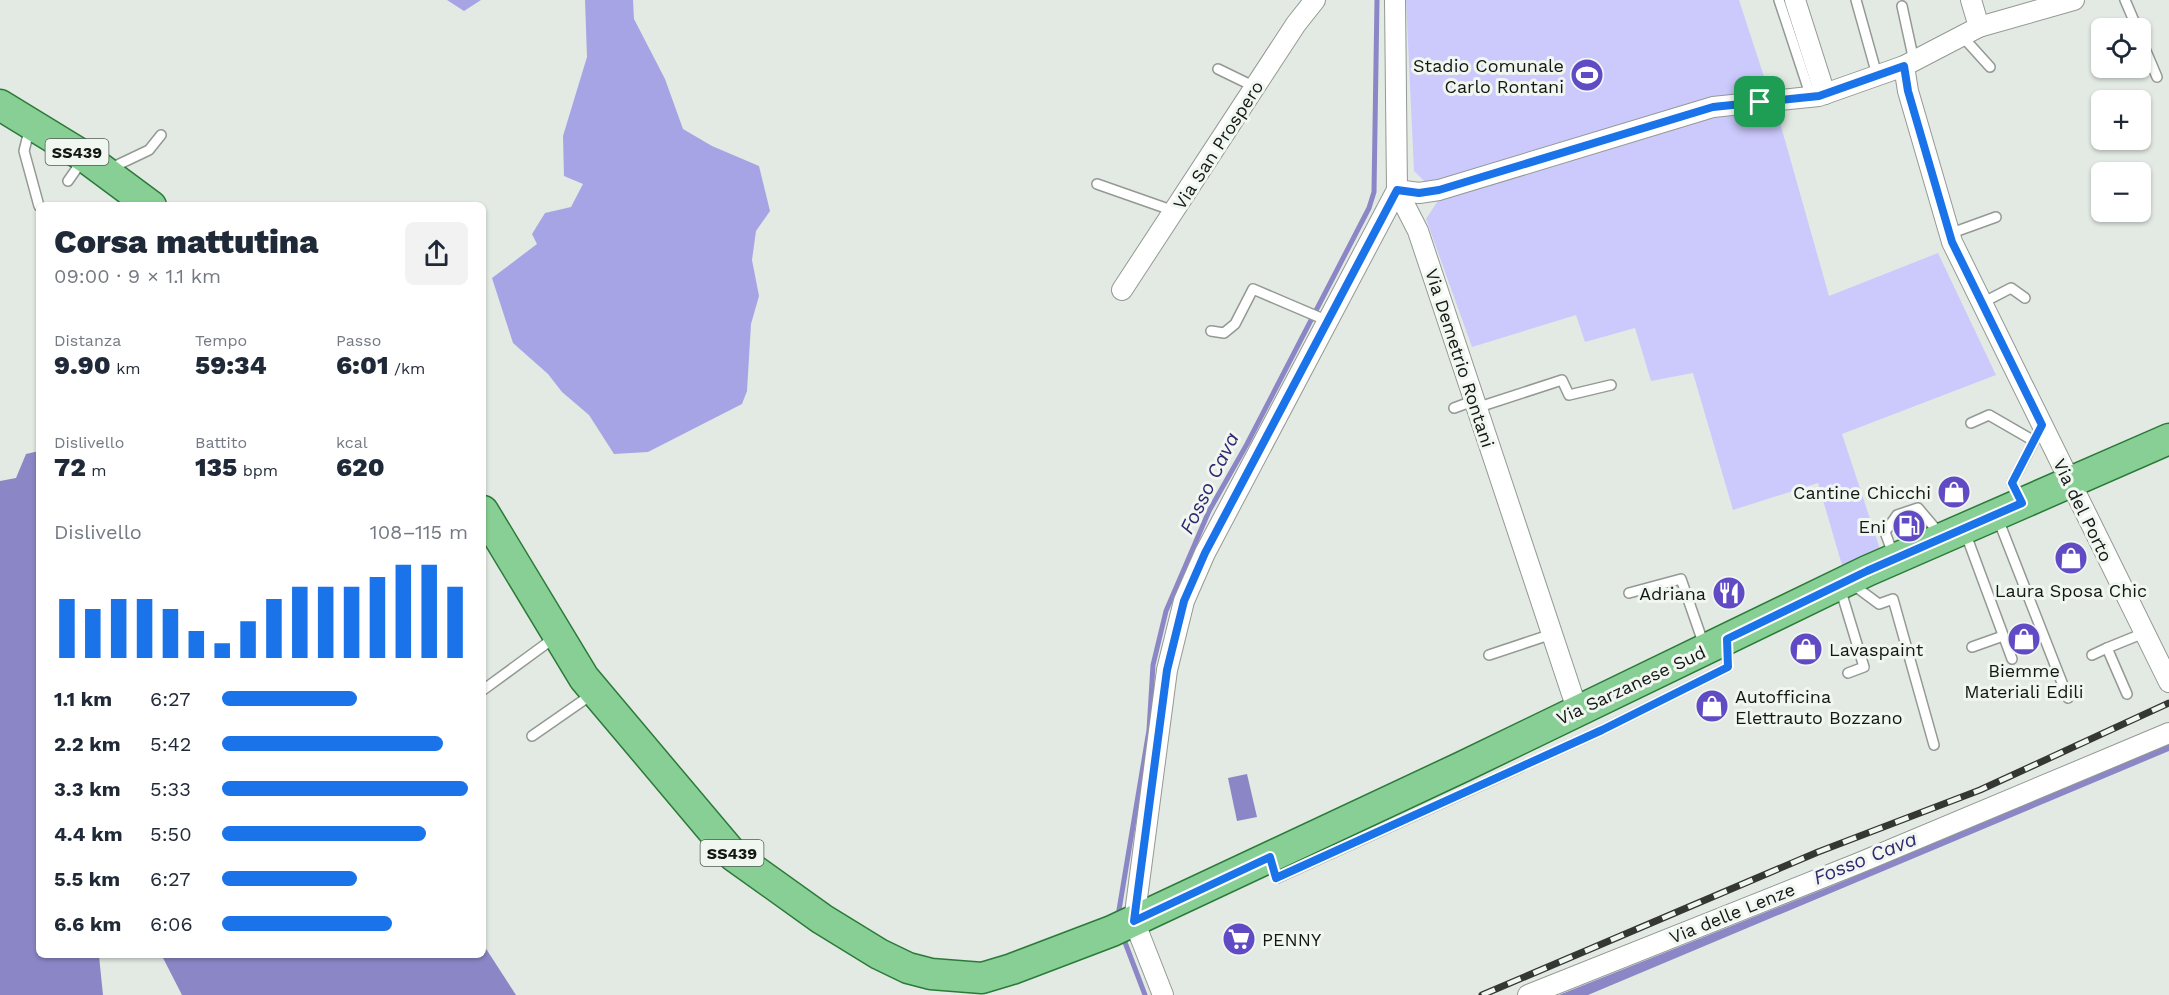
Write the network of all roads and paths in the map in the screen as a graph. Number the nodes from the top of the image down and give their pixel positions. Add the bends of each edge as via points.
1 (1315, 0) edge
2 (1395, 0) edge
3 (1779, 0) edge
4 (1795, 0) edge
5 (1856, 0) edge
6 (1971, 0) edge
7 (2074, 0) edge
8 (2125, 0) edge
9 (1902, 6) dead end
10 (2133, 18) edge
11 (1970, 31) junction
12 (2151, 63) edge
13 (1909, 64) junction
14 (1990, 67) dead end
15 (1218, 69) dead end
16 (1877, 75) junction
17 (2157, 77) dead end
18 (1255, 87) junction
19 (1818, 95) junction
20 (0, 105) edge
21 (31, 123) junction
22 (161, 135) dead end
23 (95, 164) junction
24 (68, 181) dead end
25 (1097, 184) dead end
26 (1397, 190) junction
27 (135, 198) edge
28 (38, 202) edge
29 (1175, 212) junction
30 (1996, 217) dead end
31 (1949, 234) junction
32 (1122, 290) dead end
33 (2025, 298) dead end
34 (1982, 303) junction
35 (1324, 319) junction
36 (1211, 331) dead end
37 (1611, 385) dead end
38 (1474, 405) junction
39 (1454, 408) dead end
40 (1971, 423) dead end
41 (2038, 433) junction
42 (2169, 439) edge
43 (2070, 482) junction
44 (2009, 508) junction
45 (491, 529) edge
46 (1954, 533) junction
47 (1894, 559) junction
48 (1844, 583) junction
49 (1629, 593) dead end
50 (2144, 633) junction
51 (1552, 634) junction
52 (557, 636) junction
53 (2003, 636) junction
54 (1716, 645) junction
55 (1971, 647) dead end
56 (2107, 648) junction
57 (1489, 655) dead end
58 (2092, 655) dead end
59 (2012, 659) dead end
60 (1848, 673) dead end
61 (2169, 682) edge
62 (486, 688) edge
63 (596, 692) junction
64 (2127, 694) dead end
65 (2068, 698) dead end
66 (1577, 710) junction
67 (2169, 733) edge
68 (532, 736) dead end
69 (1934, 745) dead end
70 (1270, 857) junction
71 (1125, 925) junction
72 (951, 986) edge
73 (1163, 995) edge
74 (1528, 995) edge

1 - 18 street, Via San Prospero
2 - 26 street, Via Demetrio Rontani
3 - 19 lane
4 - 19 street
5 - 16 lane
6 - 11 street
7 - 11 street
8 - 10 lane
9 - 13 lane
11 - 13 street
11 - 14 lane
12 - 17 lane
13 - 16 street
13 - 31 street, Via del Porto via 1908,91
15 - 18 lane
16 - 19 street
18 - 29 street, Via San Prospero
19 - 26 street via 1713,107 1439,190
20 - 21 main road, SS439
21 - 23 main road, SS439
21 - 28 lane via 24,151
22 - 23 lane via 149,150
23 - 24 lane
23 - 27 main road, SS439
25 - 29 lane
26 - 35 street
26 - 38 street, Via Demetrio Rontani via 1418,231
29 - 32 street, Via San Prospero
30 - 31 lane
31 - 34 street, Via del Porto
33 - 34 lane via 2011,288
34 - 41 street, Via del Porto
35 - 36 lane via 1253,289 1235,324 1224,333
35 - 71 street via 1184,601 1167,670
37 - 38 lane via 1569,395 1563,380
38 - 39 lane
38 - 51 street, Via Demetrio Rontani
40 - 41 lane via 1989,415
41 - 43 street, Via del Porto
41 - 44 lane via 2012,483
42 - 43 main road, Via Sarzanese Sud / SS439
43 - 44 main road, Via Sarzanese Sud / SS439
43 - 50 street, Via del Porto
44 - 46 main road, Via Sarzanese Sud / SS439
44 - 65 lane
45 - 52 main road, SS439
46 - 47 main road, Via Sarzanese Sud / SS439
46 - 47 lane via 1918,508 1897,514 1885,532
46 - 53 lane
47 - 48 main road, Via Sarzanese Sud / SS439
48 - 54 main road, Via Sarzanese Sud / SS439
48 - 60 lane via 1864,667
48 - 69 lane via 1879,604 1893,599
49 - 54 lane via 1681,579
50 - 56 lane
50 - 61 street, Via del Porto
51 - 57 lane
51 - 66 street, Via Demetrio Rontani
52 - 62 lane
52 - 63 main road, SS439
53 - 55 lane
53 - 59 lane
54 - 66 main road, Via Sarzanese Sud / SS439
54 - 70 lane via 1728,667 1602,730 1276,878
56 - 58 lane
56 - 64 lane
63 - 68 lane
63 - 72 main road, SS439 via 734,856 879,954
66 - 70 main road, Via Sarzanese Sud / SS439
67 - 74 street, Via delle Lenze via 1859,863
70 - 71 main road, Via Sarzanese Sud / SS439
71 - 72 main road, SS439 via 1012,969
71 - 73 street

